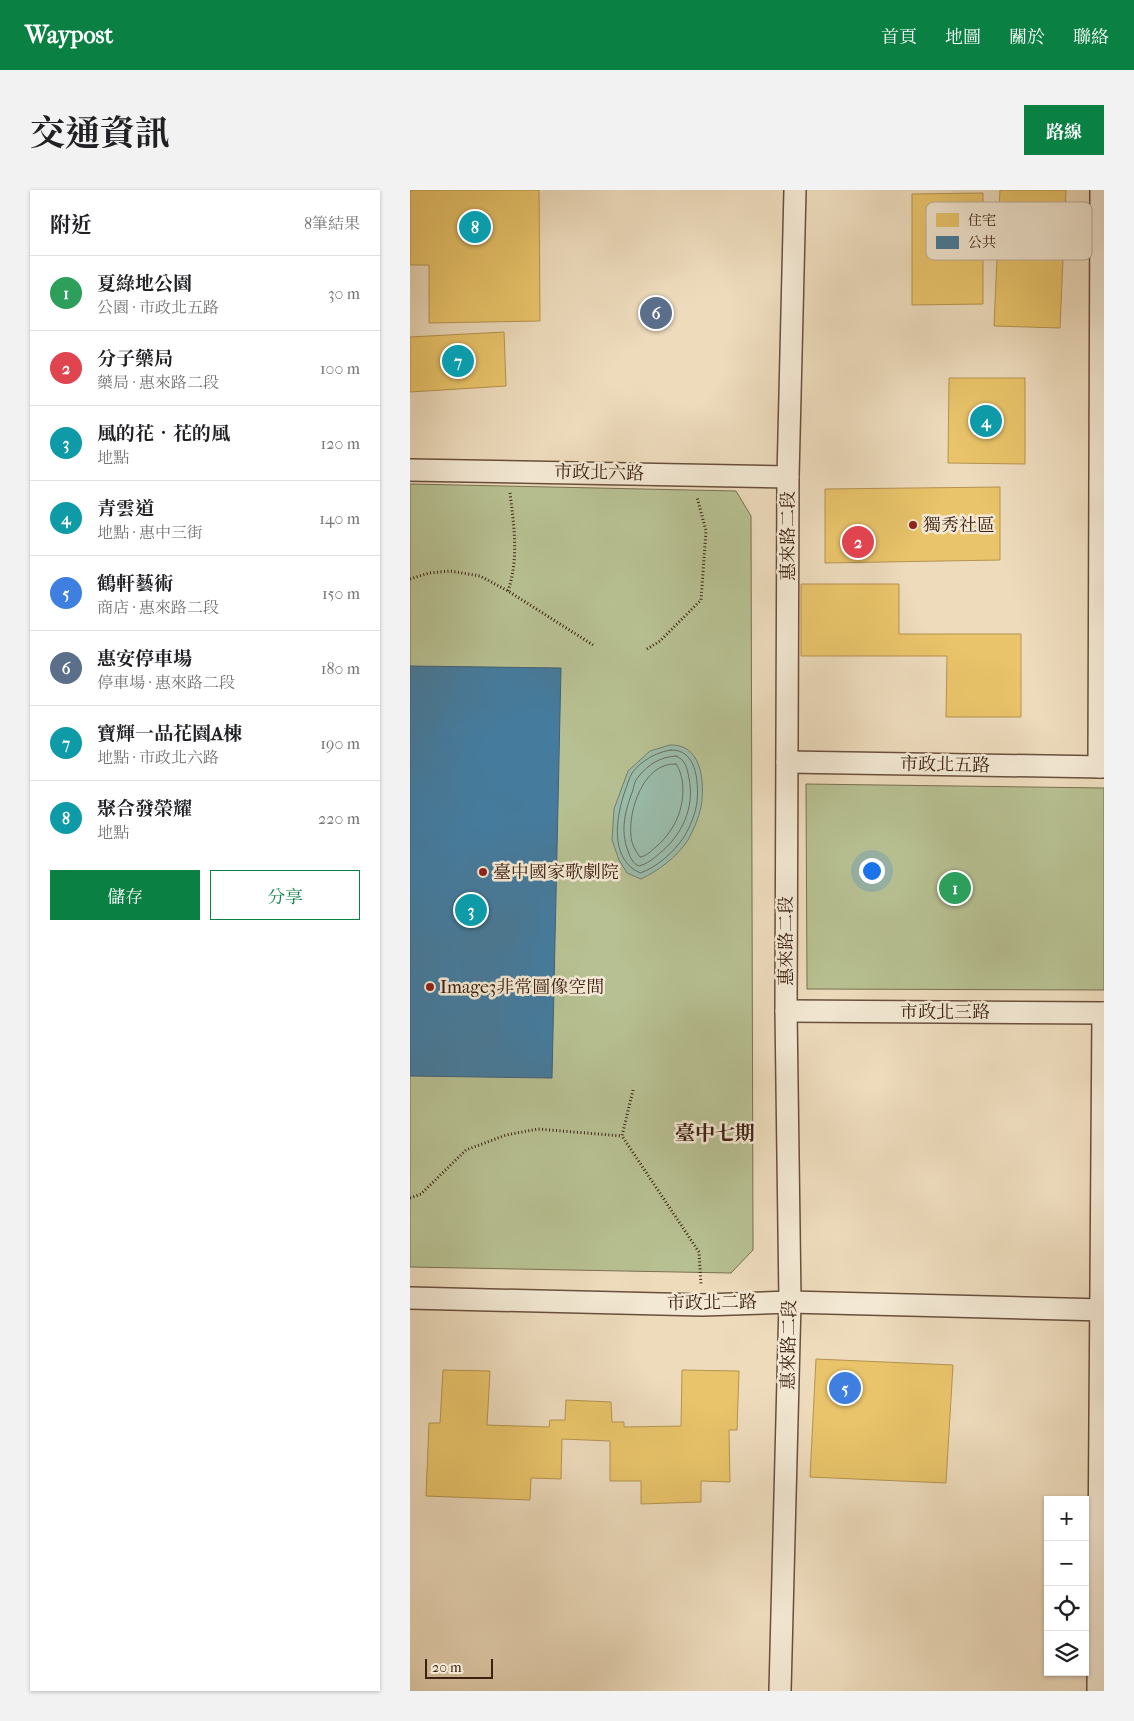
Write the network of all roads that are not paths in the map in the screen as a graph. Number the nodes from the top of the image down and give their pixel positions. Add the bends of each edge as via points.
1 (795, 190) edge
2 (1101, 190) edge
3 (410, 470) edge
4 (788, 477) junction
5 (787, 762) junction
6 (1102, 767) edge
7 (786, 1011) junction
8 (1103, 1013) edge
9 (410, 1298) edge
10 (790, 1302) junction
11 (1102, 1310) edge
12 (780, 1691) edge
13 (1098, 1691) edge

1 - 4 street, 惠來路二段
2 - 6 street
3 - 4 street, 市政北六路
4 - 5 street, 惠來路二段
5 - 6 street, 市政北五路
5 - 7 street, 惠來路二段
7 - 8 street, 市政北三路
7 - 10 street, 惠來路二段
8 - 11 street
9 - 10 street, 市政北二路 via 702,1305
10 - 11 street, 市政北二路
10 - 12 street, 惠來路二段
11 - 13 street

